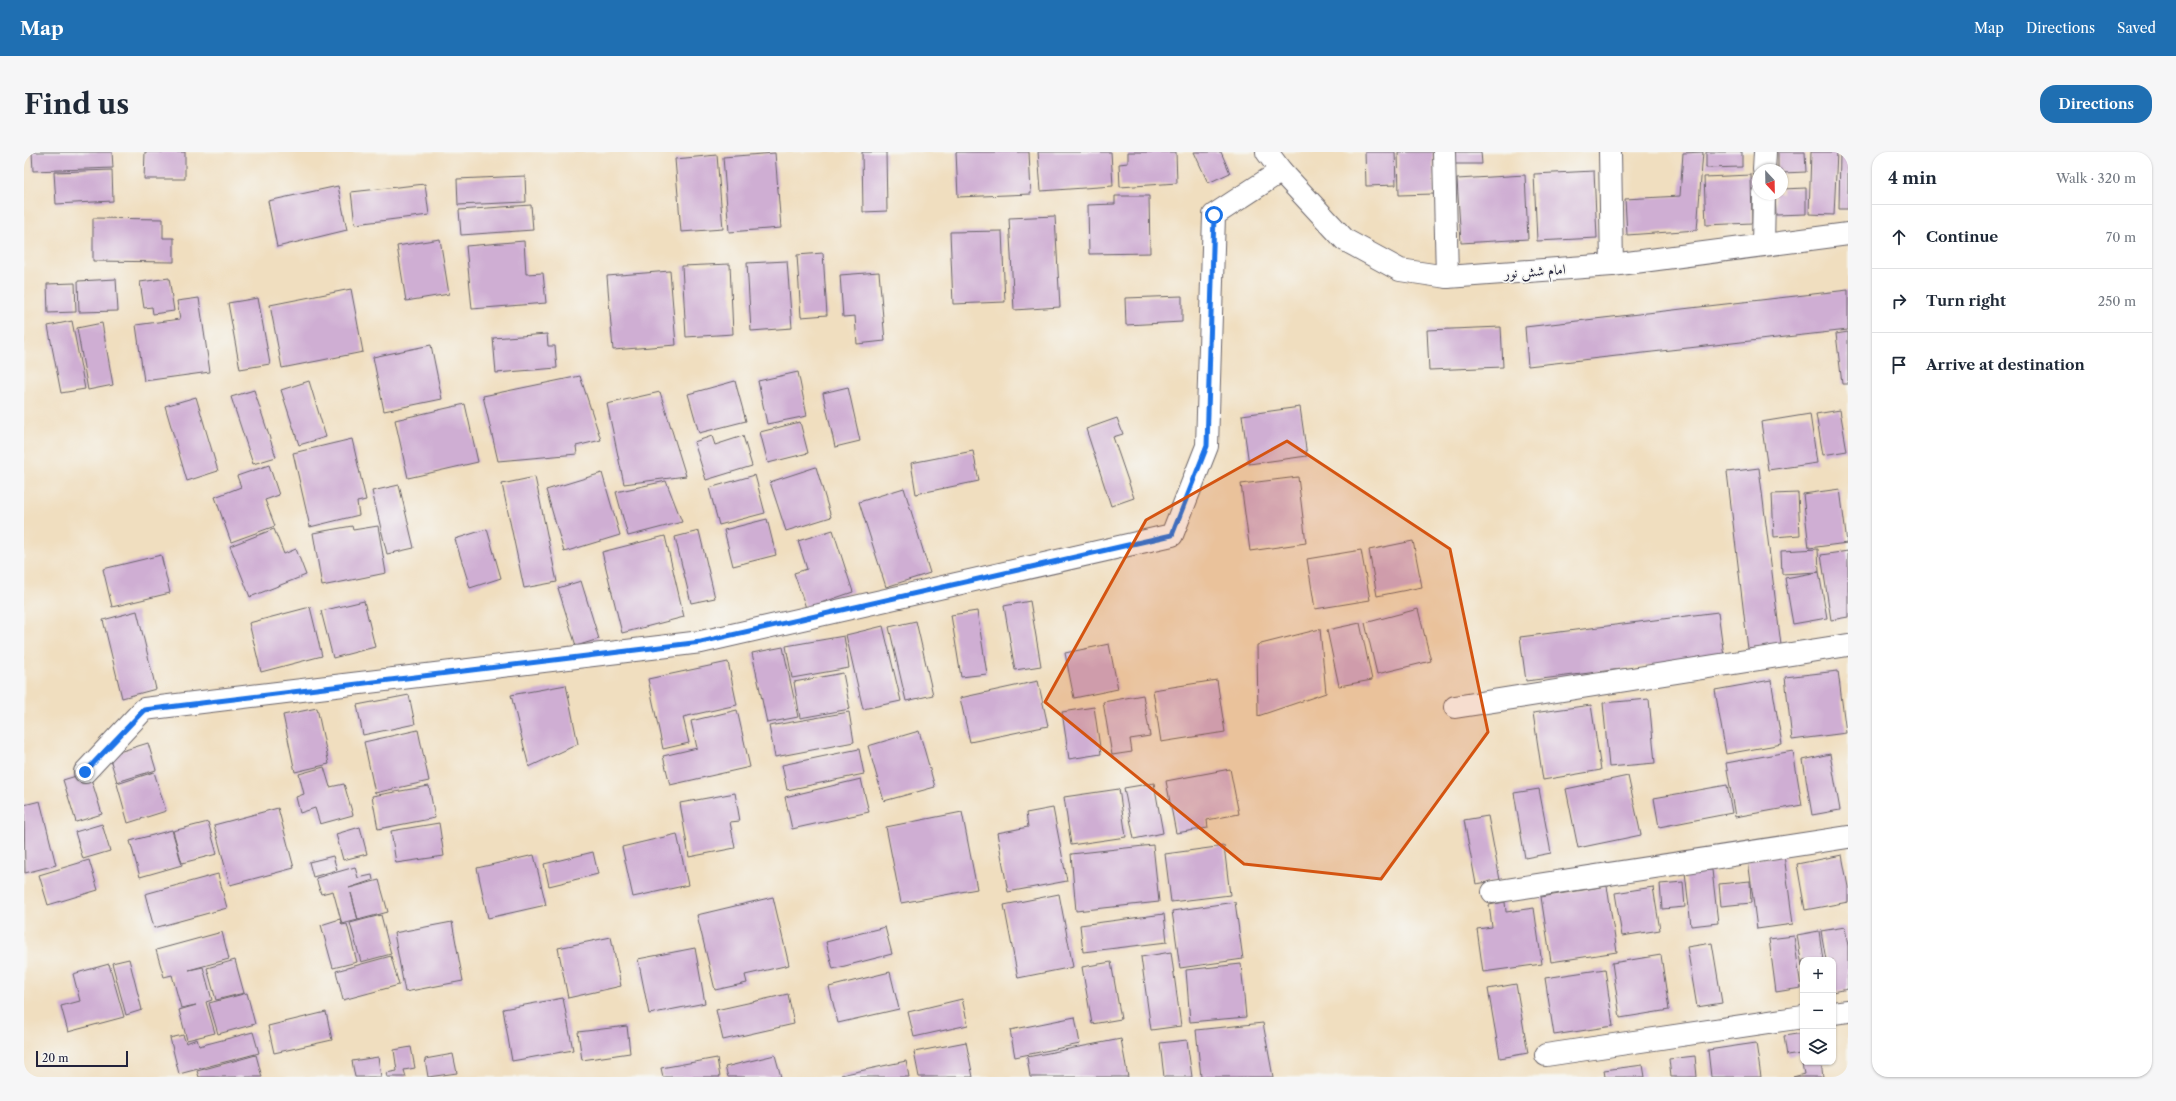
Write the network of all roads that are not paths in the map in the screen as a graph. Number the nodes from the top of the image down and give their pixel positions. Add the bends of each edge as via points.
1 (1267, 152) edge
2 (1444, 152) edge
3 (1610, 152) edge
4 (1765, 152) edge
5 (1764, 164) edge
6 (1281, 171) junction
7 (1764, 200) edge
8 (1848, 234) edge
9 (1763, 244) junction
10 (1612, 265) junction
11 (1447, 278) junction
12 (1848, 645) edge
13 (1455, 707) dead end
14 (85, 772) dead end
15 (1848, 837) edge
16 (1493, 892) dead end
17 (1848, 1011) edge
18 (1836, 1013) edge
19 (1800, 1017) edge
20 (1546, 1055) dead end

1 - 6 street, امام شش نور
2 - 11 street
3 - 10 street
4 - 5 street
6 - 11 street, امام شش نور via 1344,240 1400,270
6 - 14 street via 1214,215 1207,446 1172,535 701,642 144,710
7 - 9 street
8 - 9 street, امام شش نور
9 - 10 street, امام شش نور
10 - 11 street, امام شش نور
12 - 13 street
15 - 16 street
17 - 18 street
19 - 20 street

